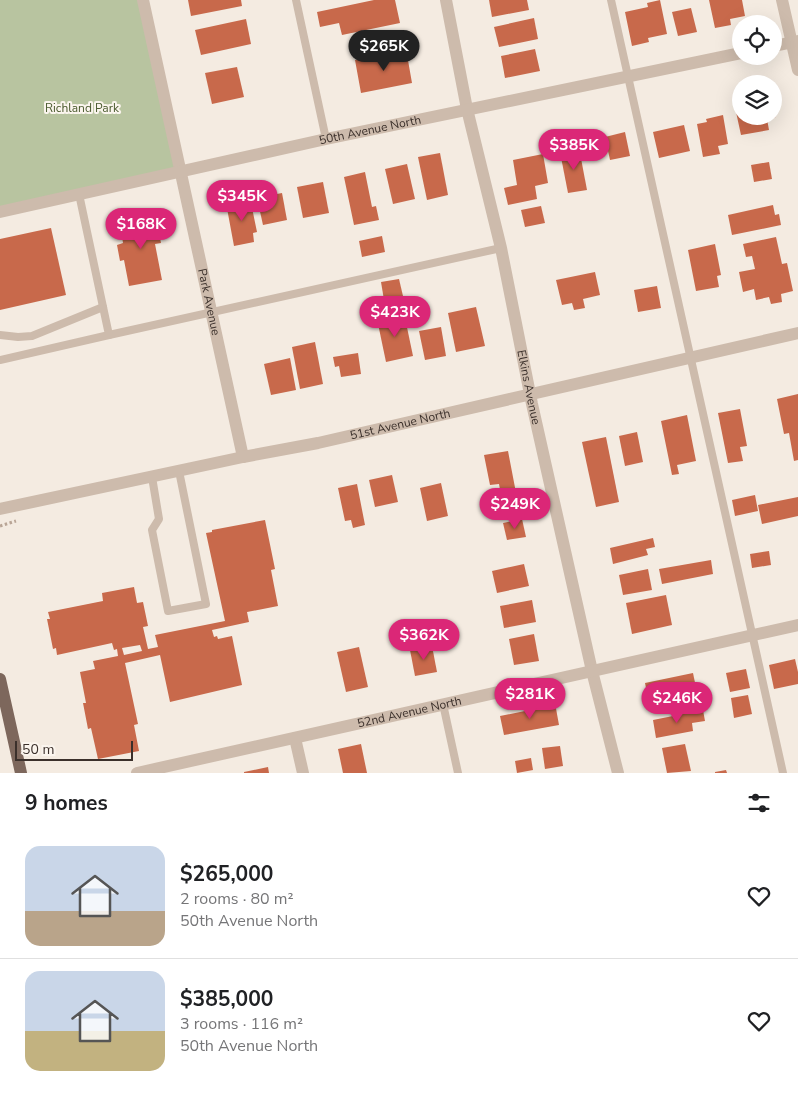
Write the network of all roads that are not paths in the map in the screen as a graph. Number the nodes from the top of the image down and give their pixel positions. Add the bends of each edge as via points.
1 (143, 0) edge
2 (296, 0) edge
3 (446, 0) edge
4 (611, 0) edge
5 (782, 0) edge
6 (795, 42) edge
7 (782, 44) edge
8 (732, 55) edge
9 (798, 70) edge
10 (629, 76) junction
11 (467, 109) junction
12 (326, 139) junction
13 (180, 172) junction
14 (79, 194) junction
15 (0, 212) edge
16 (501, 248) junction
17 (103, 307) junction
18 (212, 312) junction
19 (798, 333) edge
20 (0, 335) edge
21 (109, 335) junction
22 (690, 357) junction
23 (0, 360) edge
24 (530, 394) junction
25 (244, 457) junction
26 (179, 471) junction
27 (152, 476) junction
28 (0, 509) edge
29 (798, 625) edge
30 (751, 635) junction
31 (592, 671) junction
32 (0, 678) edge
33 (443, 704) junction
34 (296, 738) junction
35 (165, 770) edge
36 (21, 773) edge
37 (137, 773) edge
38 (303, 773) edge
39 (458, 773) edge
40 (618, 773) edge
41 (782, 773) edge

1 - 13 street, Park Avenue
2 - 12 lane
3 - 11 street, Elkins Avenue
4 - 10 lane
5 - 6 street
6 - 7 street
6 - 9 street
8 - 10 street, 50th Avenue North
10 - 11 street, 50th Avenue North
10 - 22 lane
11 - 12 street, 50th Avenue North
11 - 16 street, Elkins Avenue
12 - 13 street, 50th Avenue North
13 - 14 street, 50th Avenue North
13 - 18 street, Park Avenue
14 - 15 street, 50th Avenue North
14 - 17 lane
16 - 18 lane
16 - 24 street, Elkins Avenue
17 - 20 lane via 32,336
17 - 21 lane
18 - 21 lane
18 - 25 street, Park Avenue
19 - 22 street, 51st Avenue North
21 - 23 lane
22 - 24 street, 51st Avenue North
22 - 30 lane
24 - 25 street, 51st Avenue North
24 - 31 street, Elkins Avenue
25 - 26 street, 51st Avenue North
26 - 27 street, 51st Avenue North
26 - 27 lane via 206,604 168,611 152,530 159,520
27 - 28 street, 51st Avenue North
29 - 30 street, 52nd Avenue North
30 - 31 street, 52nd Avenue North
30 - 41 lane
31 - 33 street, 52nd Avenue North
31 - 40 street, Elkins Avenue
32 - 36 main road
33 - 34 street, 52nd Avenue North
33 - 39 lane
34 - 35 street, 52nd Avenue North
34 - 38 street
35 - 37 street, 52nd Avenue North

